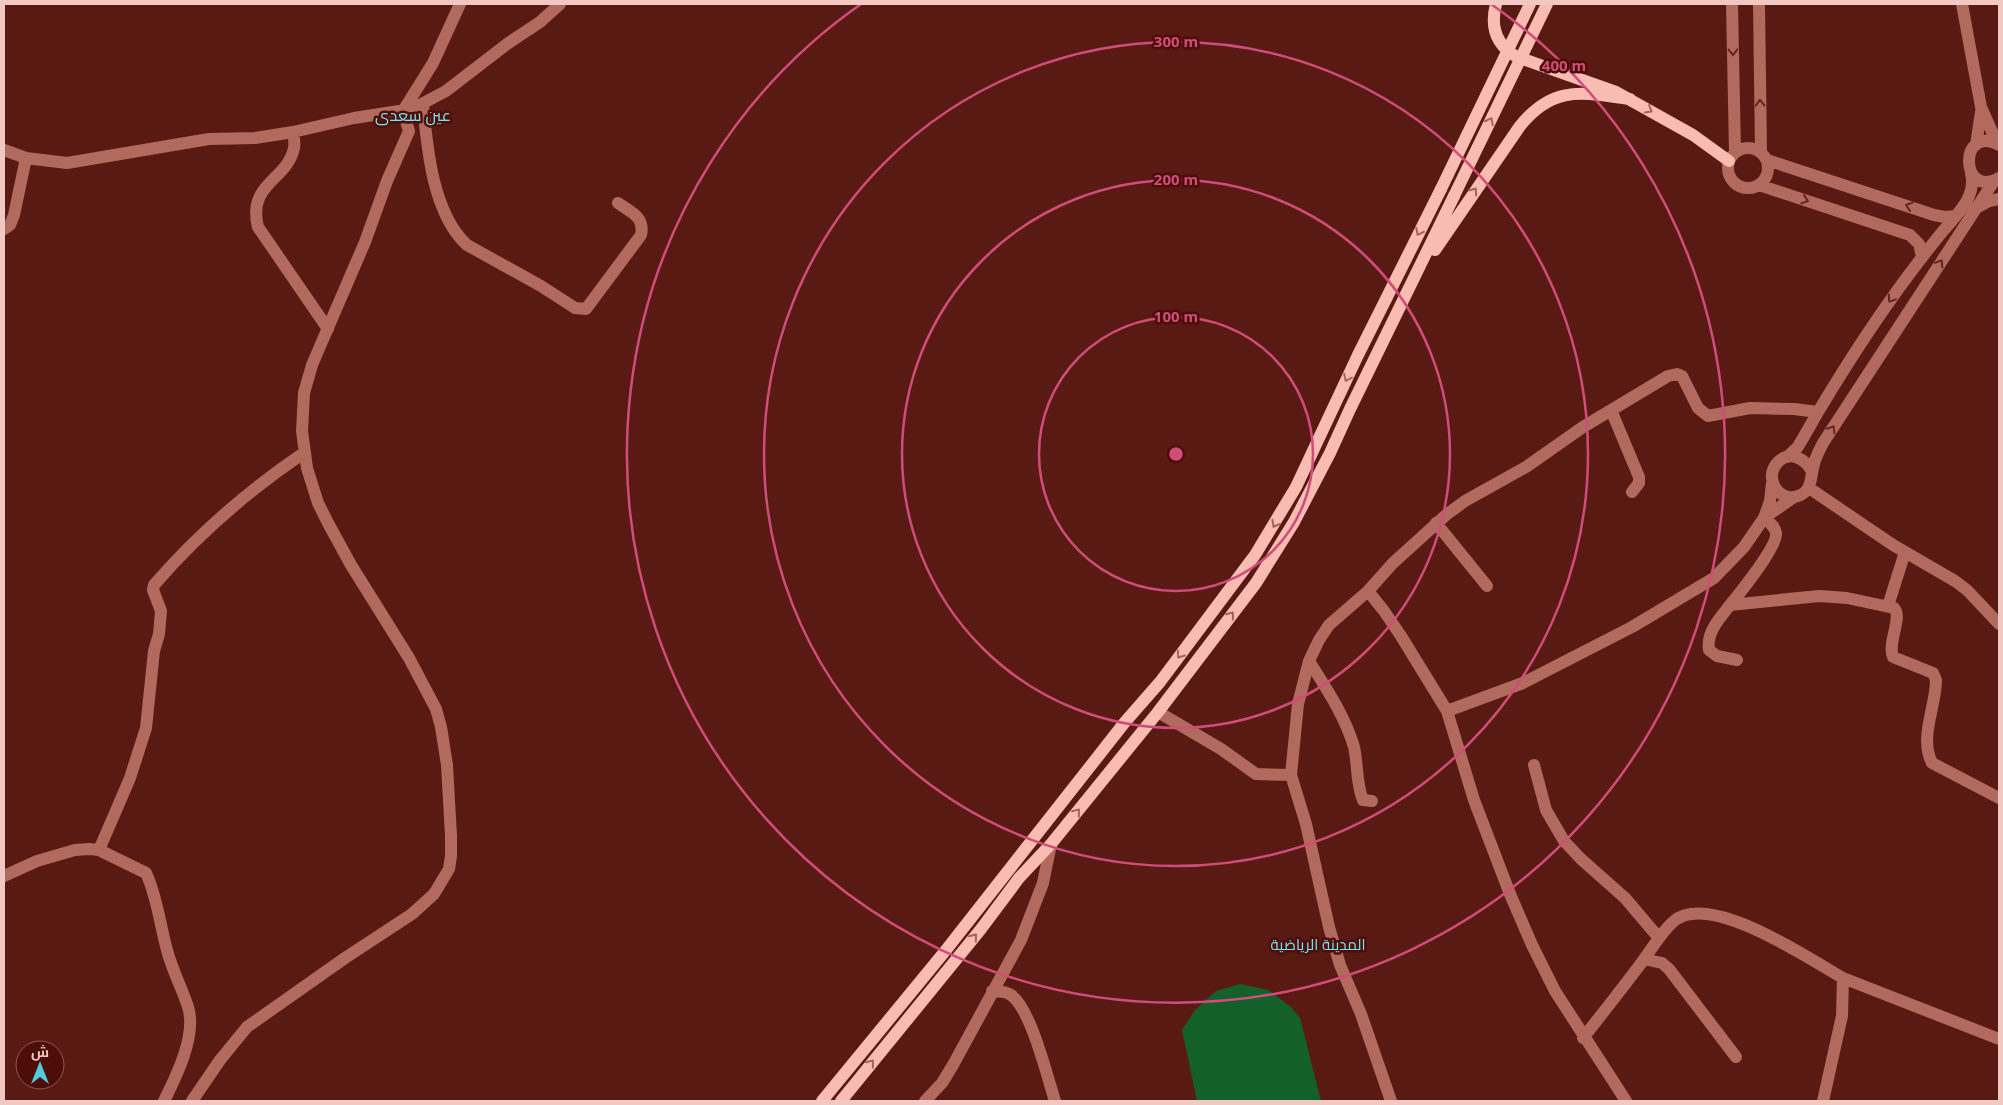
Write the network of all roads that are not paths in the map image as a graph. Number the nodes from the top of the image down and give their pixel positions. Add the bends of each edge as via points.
1 (460, 4) edge
2 (560, 4) edge
3 (1496, 4) edge
4 (1530, 4) edge
5 (1547, 4) edge
6 (1732, 4) edge
7 (1759, 4) edge
8 (1962, 4) edge
9 (1630, 99) junction
10 (423, 104) junction
11 (1981, 107) junction
12 (403, 111) junction
13 (293, 132) junction
14 (1998, 144) edge
15 (1976, 145) junction
16 (4, 150) edge
17 (1732, 156) junction
18 (1764, 156) junction
19 (26, 158) junction
20 (1971, 173) junction
21 (1997, 180) edge
22 (1759, 185) junction
23 (1999, 199) edge
24 (618, 203) dead end
25 (1974, 211) junction
26 (1956, 216) junction
27 (4, 229) edge
28 (1922, 256) junction
29 (1906, 277) junction
30 (1408, 289) junction
31 (1924, 289) junction
32 (328, 329) junction
33 (1611, 410) junction
34 (1818, 412) junction
35 (305, 452) junction
36 (1787, 457) junction
37 (1812, 472) junction
38 (1772, 484) junction
39 (1808, 488) junction
40 (1632, 492) dead end
41 (1794, 497) junction
42 (1764, 518) junction
43 (1436, 523) junction
44 (1905, 552) junction
45 (1487, 586) dead end
46 (1368, 591) junction
47 (1730, 605) junction
48 (1888, 606) junction
49 (1999, 624) edge
50 (1737, 660) dead end
51 (1309, 661) junction
52 (1448, 711) junction
53 (1158, 712) junction
54 (1534, 765) dead end
55 (1291, 775) junction
56 (1999, 798) edge
57 (1372, 801) dead end
58 (1051, 844) junction
59 (99, 850) junction
60 (4, 876) edge
61 (1659, 938) junction
62 (1644, 959) junction
63 (1843, 978) junction
64 (992, 991) junction
65 (1584, 1038) junction
66 (1999, 1039) edge
67 (1736, 1057) dead end
68 (164, 1101) edge
69 (192, 1101) edge
70 (822, 1101) edge
71 (841, 1101) edge
72 (925, 1101) edge
73 (1054, 1101) edge
74 (1391, 1101) edge
75 (1626, 1101) edge
76 (1823, 1101) edge

1 - 12 street via 434,63
2 - 10 street via 446,91
3 - 9 main road via 1493,19 1496,36 1508,52
4 -> 70 main road, bridge via 1296,487 1255,555 1160,682
30 -> 5 main road, bridge
6 -> 17 street
18 -> 7 street
8 - 11 street
9 -> 17 main road
30 -> 9 main road via 1520,126 1537,108 1559,96 1577,93
10 - 12 street
10 - 24 street via 436,186 450,226 458,237 575,308 586,308 641,235 638,216
11 - 14 street
11 - 15 street
12 - 13 street
12 - 32 street via 409,131
13 - 19 street via 255,138 209,139 67,163
13 - 32 street via 291,156 261,193 255,217 258,227
14 - 15 street via 1990,141
15 - 20 street via 1968,161
16 - 19 street
17 - 18 street via 1748,148
17 - 22 street via 1727,168 1738,186
18 - 22 street via 1768,171
26 -> 18 street via 1934,215
19 - 27 street via 14,215 10,225
20 - 21 street via 1981,181
20 - 26 street via 1972,192
21 - 25 street
22 -> 28 street via 1910,235 1919,244
23 - 25 street via 1988,201
31 -> 25 street
26 - 28 street
28 - 29 street
29 - 31 street
29 -> 34 street
53 -> 30 main road via 1272,558 1330,453
37 -> 31 street via 1823,442
32 - 35 street via 304,393
33 - 34 street via 1660,379 1677,374 1686,379 1698,408 1708,416 1750,408
33 - 40 street via 1639,477
33 - 43 street via 1526,467 1465,501
34 - 36 street via 1797,448
35 - 59 street via 206,530 154,585 161,616 146,728 130,778
35 - 69 street via 312,485 328,523 436,709 447,766 449,869 434,894 412,914 247,1027
36 - 37 street via 1802,460
36 - 38 street via 1772,470
37 - 39 street
38 - 41 street via 1781,494
38 - 42 street
39 - 41 street
39 - 44 street
41 - 42 street
42 - 47 street via 1775,528 1775,540
42 - 52 street via 1727,566 1706,583 1632,627 1529,680
43 - 45 street
43 - 46 street
44 - 48 street
44 - 49 street via 1967,590
46 - 51 street via 1329,625
46 - 52 street via 1390,619
47 - 48 street via 1819,596
47 - 50 street via 1710,634 1708,646 1717,656
48 - 56 street via 1897,613 1891,649 1893,657 1933,674 1936,680 1928,734 1932,763
51 - 55 street via 1298,704
51 - 57 street via 1352,741 1363,800
52 - 65 street via 1474,800 1510,894 1555,991
53 - 55 street via 1256,774
58 -> 53 main road
54 - 61 street via 1546,810 1564,841 1625,898
55 - 74 street via 1340,965
58 - 64 street via 1035,907 1021,940
71 -> 58 main road
59 - 60 street via 89,848 63,853
59 - 68 street via 146,873 167,951 188,1007 190,1031 177,1075
61 - 62 street
61 - 63 street via 1674,920 1682,916 1696,913 1718,915 1777,940
62 - 65 street
62 - 67 street via 1662,963 1669,969
63 - 66 street
63 - 76 street via 1842,1016
64 - 72 street via 953,1065
64 - 73 street via 1009,993 1024,1011
65 - 75 street

